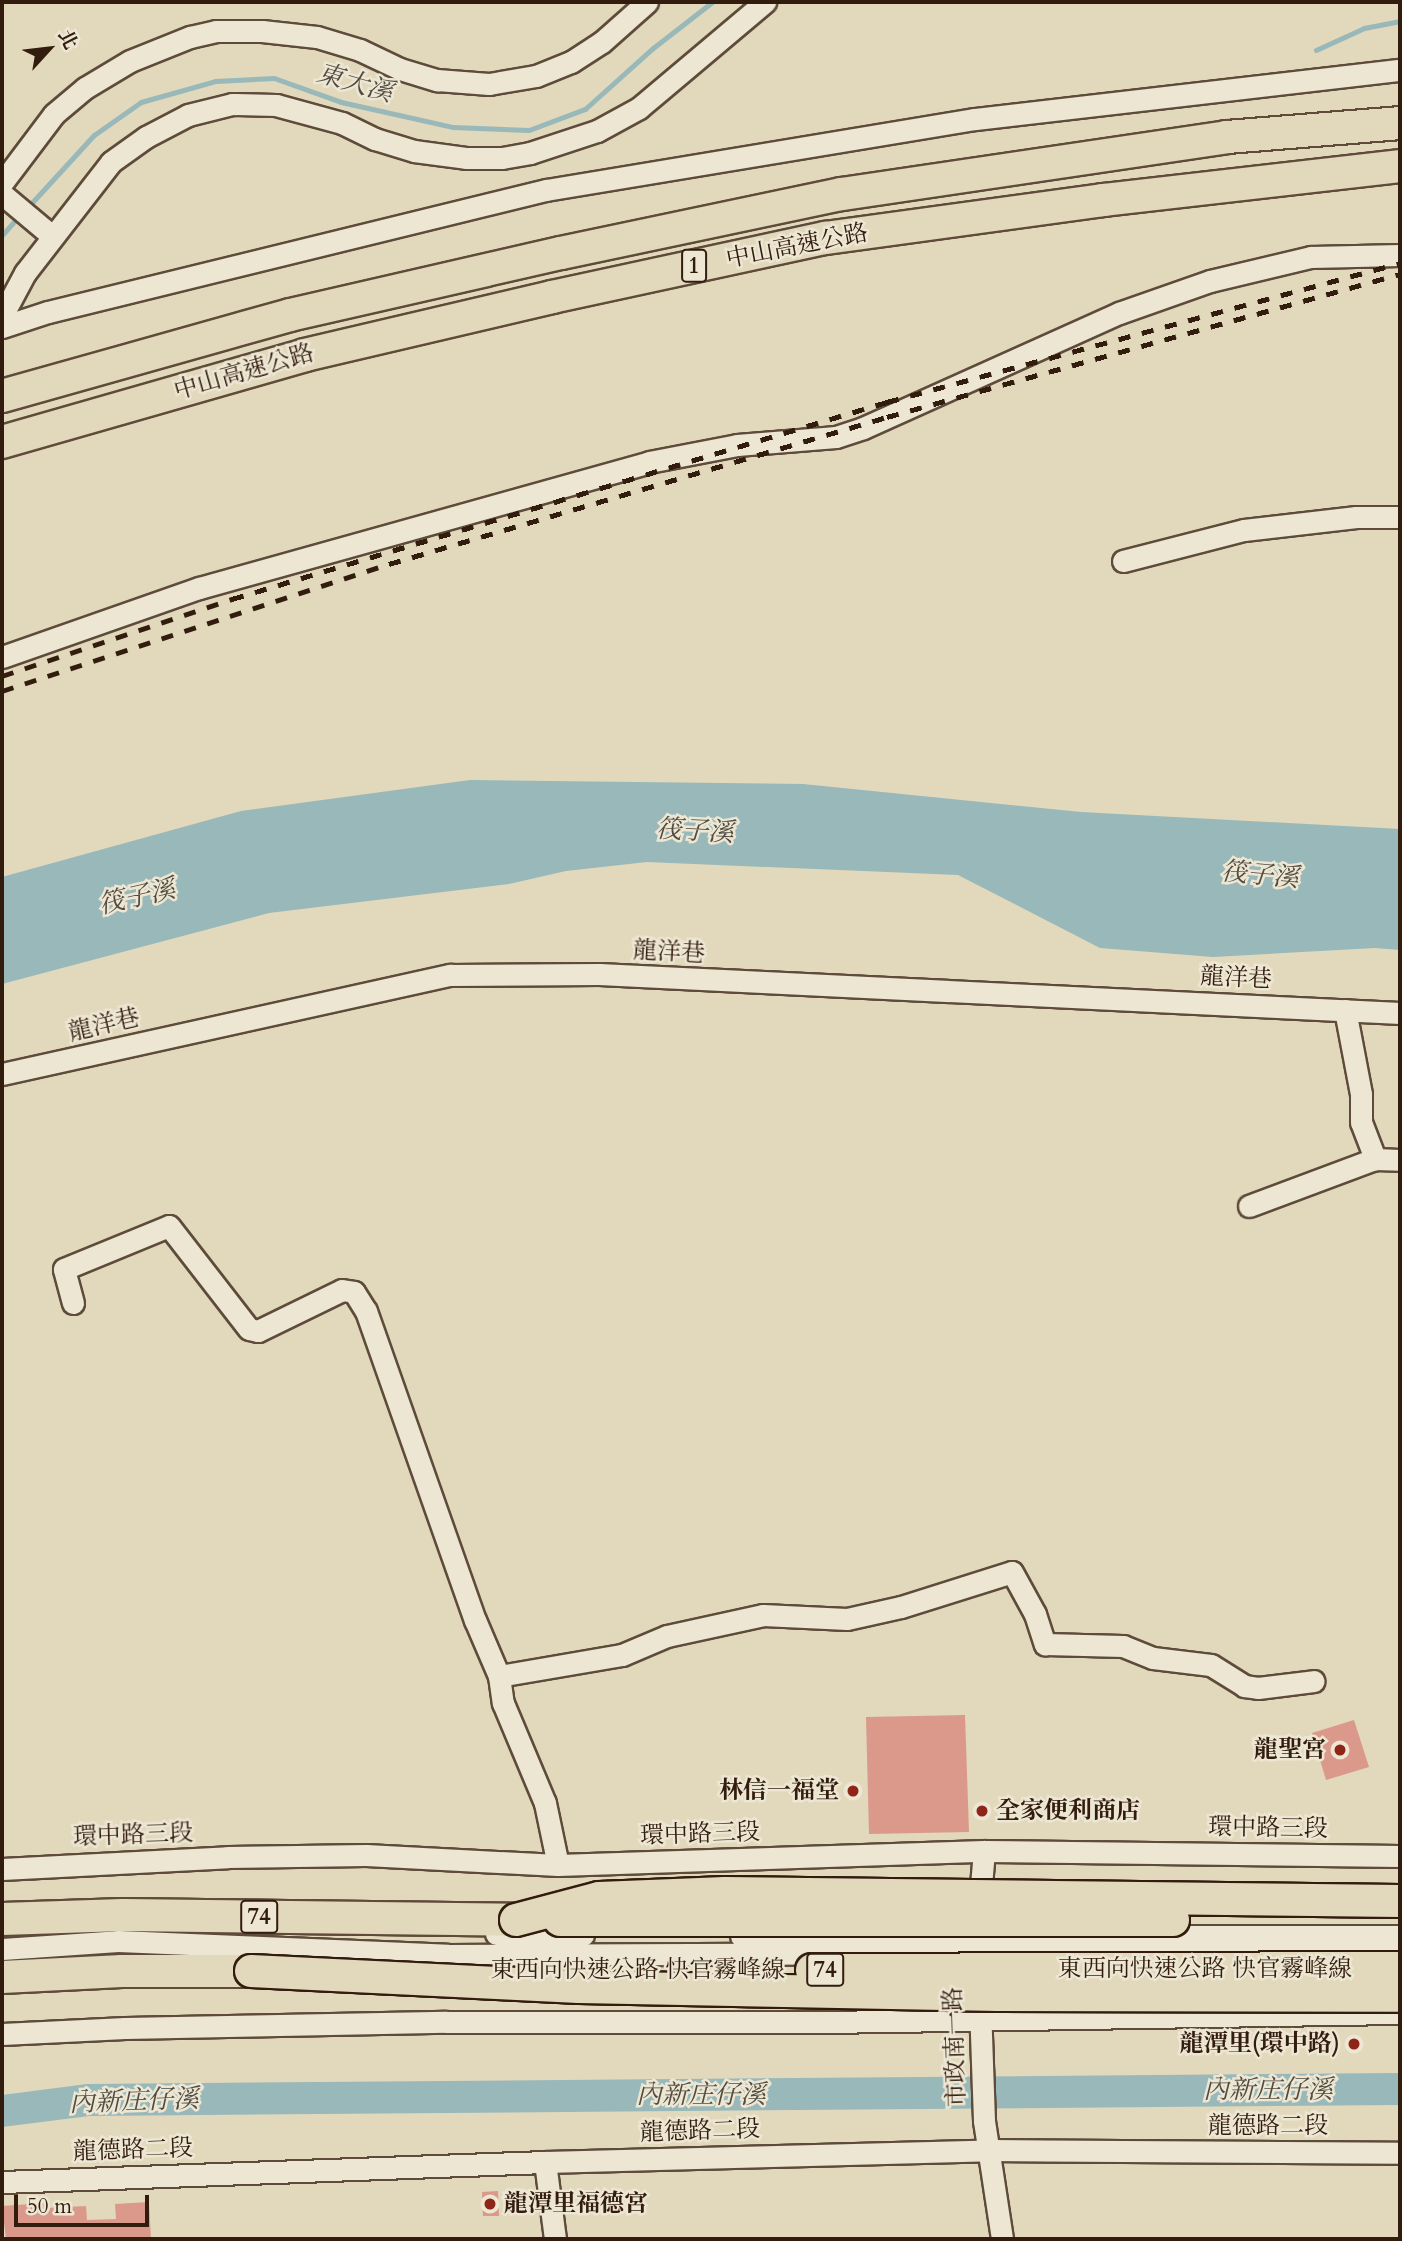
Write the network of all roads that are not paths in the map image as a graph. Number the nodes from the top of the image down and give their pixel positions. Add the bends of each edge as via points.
1 (647, 2) edge
2 (765, 2) edge
3 (1400, 70) edge
4 (1400, 122) edge
5 (1400, 166) edge
6 (2, 183) edge
7 (2, 194) edge
8 (52, 236) junction
9 (1400, 255) edge
10 (2, 316) edge
11 (2, 327) edge
12 (2, 396) edge
13 (73, 421) junction
14 (2, 442) edge
15 (2, 457) edge
16 (1400, 517) edge
17 (1123, 561) dead end
18 (2, 657) edge
19 (1345, 1010) junction
20 (1400, 1013) edge
21 (2, 1074) edge
22 (1375, 1159) junction
23 (1400, 1160) edge
24 (1249, 1206) dead end
25 (73, 1303) dead end
26 (499, 1676) junction
27 (1314, 1681) dead end
28 (984, 1851) junction
29 (1400, 1856) edge
30 (558, 1865) junction
31 (2, 1869) edge
32 (1400, 1901) edge
33 (2, 1919) edge
34 (516, 1920) junction
35 (1400, 1920) edge
36 (1400, 1936) edge
37 (2, 1937) edge
38 (977, 1945) junction
39 (2, 1949) edge
40 (1400, 1951) edge
41 (1400, 1968) edge
42 (251, 1971) junction
43 (2, 1977) edge
44 (1400, 1996) edge
45 (1400, 2012) edge
46 (981, 2020) junction
47 (2, 2034) edge
48 (989, 2150) junction
49 (1400, 2152) edge
50 (545, 2162) junction
51 (2, 2182) edge
52 (555, 2239) edge
53 (1002, 2239) edge

1 - 6 street via 602,42 571,62 536,76 489,85 437,80 317,37 251,31 190,37 130,61 85,88 54,114
2 - 8 street via 639,108 597,131 530,153 466,158 414,151 342,123 276,105 232,104 188,115 146,136 111,162
3 - 11 street via 975,119 545,190
4 - 12 highway, 中山高速公路 / 1 via 1227,137 842,194 290,315
5 - 13 highway, 中山高速公路 / 1 via 826,238 305,355
7 - 8 street
8 - 10 street
9 - 18 street via 1311,257 1210,281 1119,313 836,437 737,445 649,462 199,589
13 - 14 highway, 中山高速公路 / 1
13 - 15 highway
16 - 17 street via 1356,517 1244,530
19 - 20 street, 龍洋巷
19 - 21 street, 龍洋巷 via 599,974 450,975
19 - 22 street via 1362,1122
22 - 23 street
22 - 24 street
25 - 26 street via 64,1269 169,1226 249,1329 258,1331 342,1290 354,1292 366,1311
26 - 27 street via 622,1655 667,1636 764,1615 846,1619 1012,1572 1031,1605 1045,1644 1123,1646 1153,1658 1211,1665 1244,1686 1258,1688
26 - 30 street via 503,1703 545,1804
28 - 29 street, 環中路三段
28 - 30 street, 環中路三段
28 - 38 street, 市政南一路
30 - 31 street, 環中路三段 via 366,1855
32 - 34 highway, bridge via 725,1893 599,1898
33 - 34 highway, 東西向快速公路 快官霧峰線 / 74 via 123,1915
34 - 35 highway, 東西向快速公路 快官霧峰線 / 74, bridge
36 - 38 street
37 - 38 street via 116,1929
38 - 39 street via 448,1955 118,1941
38 - 40 street
38 - 46 street, 市政南一路
41 - 42 highway, 東西向快速公路 快官霧峰線 / 74, bridge
42 - 43 highway, 東西向快速公路 快官霧峰線 / 74
42 - 44 highway, bridge via 579,1987
45 - 46 street
46 - 47 street via 432,2022
46 - 48 street, 市政南一路
48 - 49 street, 龍德路二段
48 - 50 street, 龍德路二段
48 - 53 street, 市政南一路
50 - 51 street, 龍德路二段
50 - 52 street

